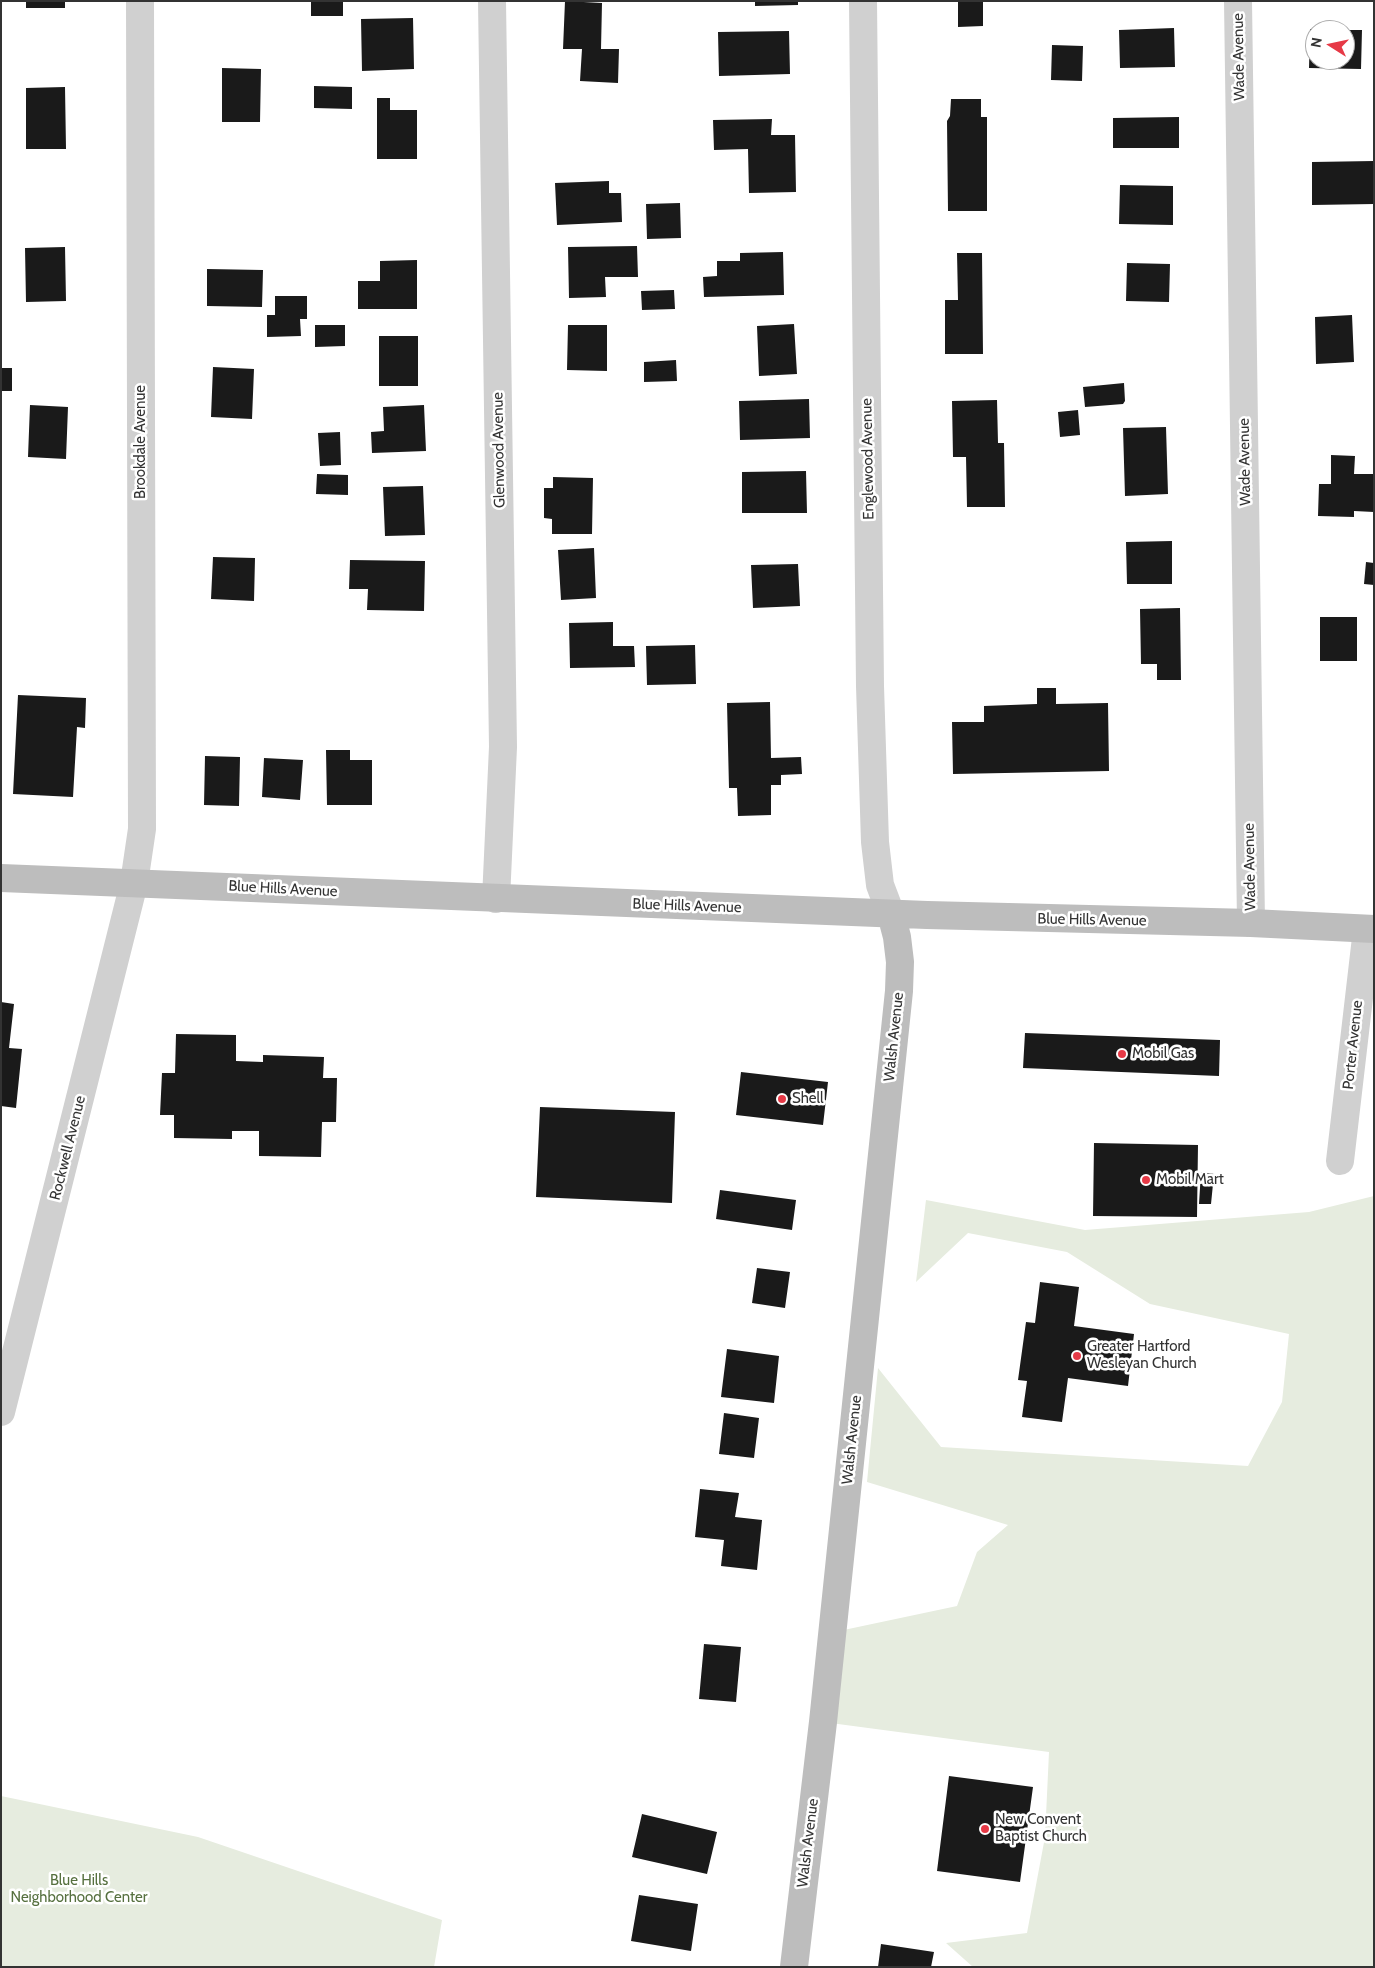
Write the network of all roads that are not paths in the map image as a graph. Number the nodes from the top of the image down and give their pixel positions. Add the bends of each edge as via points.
1 (140, 1) edge
2 (492, 1) edge
3 (863, 1) edge
4 (1238, 1) edge
5 (1, 878) edge
6 (134, 883) junction
7 (496, 899) junction
8 (890, 914) junction
9 (1251, 923) junction
10 (1370, 929) edge
11 (1340, 1161) dead end
12 (1, 1412) edge
13 (794, 1967) edge

1 - 6 street, Brookdale Avenue via 142,829
2 - 7 street, Glenwood Avenue via 503,747
3 - 8 street, Englewood Avenue via 870,686 875,842 880,885
4 - 9 street, Wade Avenue
5 - 6 main road, Blue Hills Avenue
6 - 7 main road, Blue Hills Avenue
6 - 12 street, Rockwell Avenue
7 - 8 main road, Blue Hills Avenue
8 - 9 main road, Blue Hills Avenue
8 - 13 main road, Walsh Avenue via 900,962 898,991 823,1722
9 - 10 main road, Blue Hills Avenue
10 - 11 street, Porter Avenue

